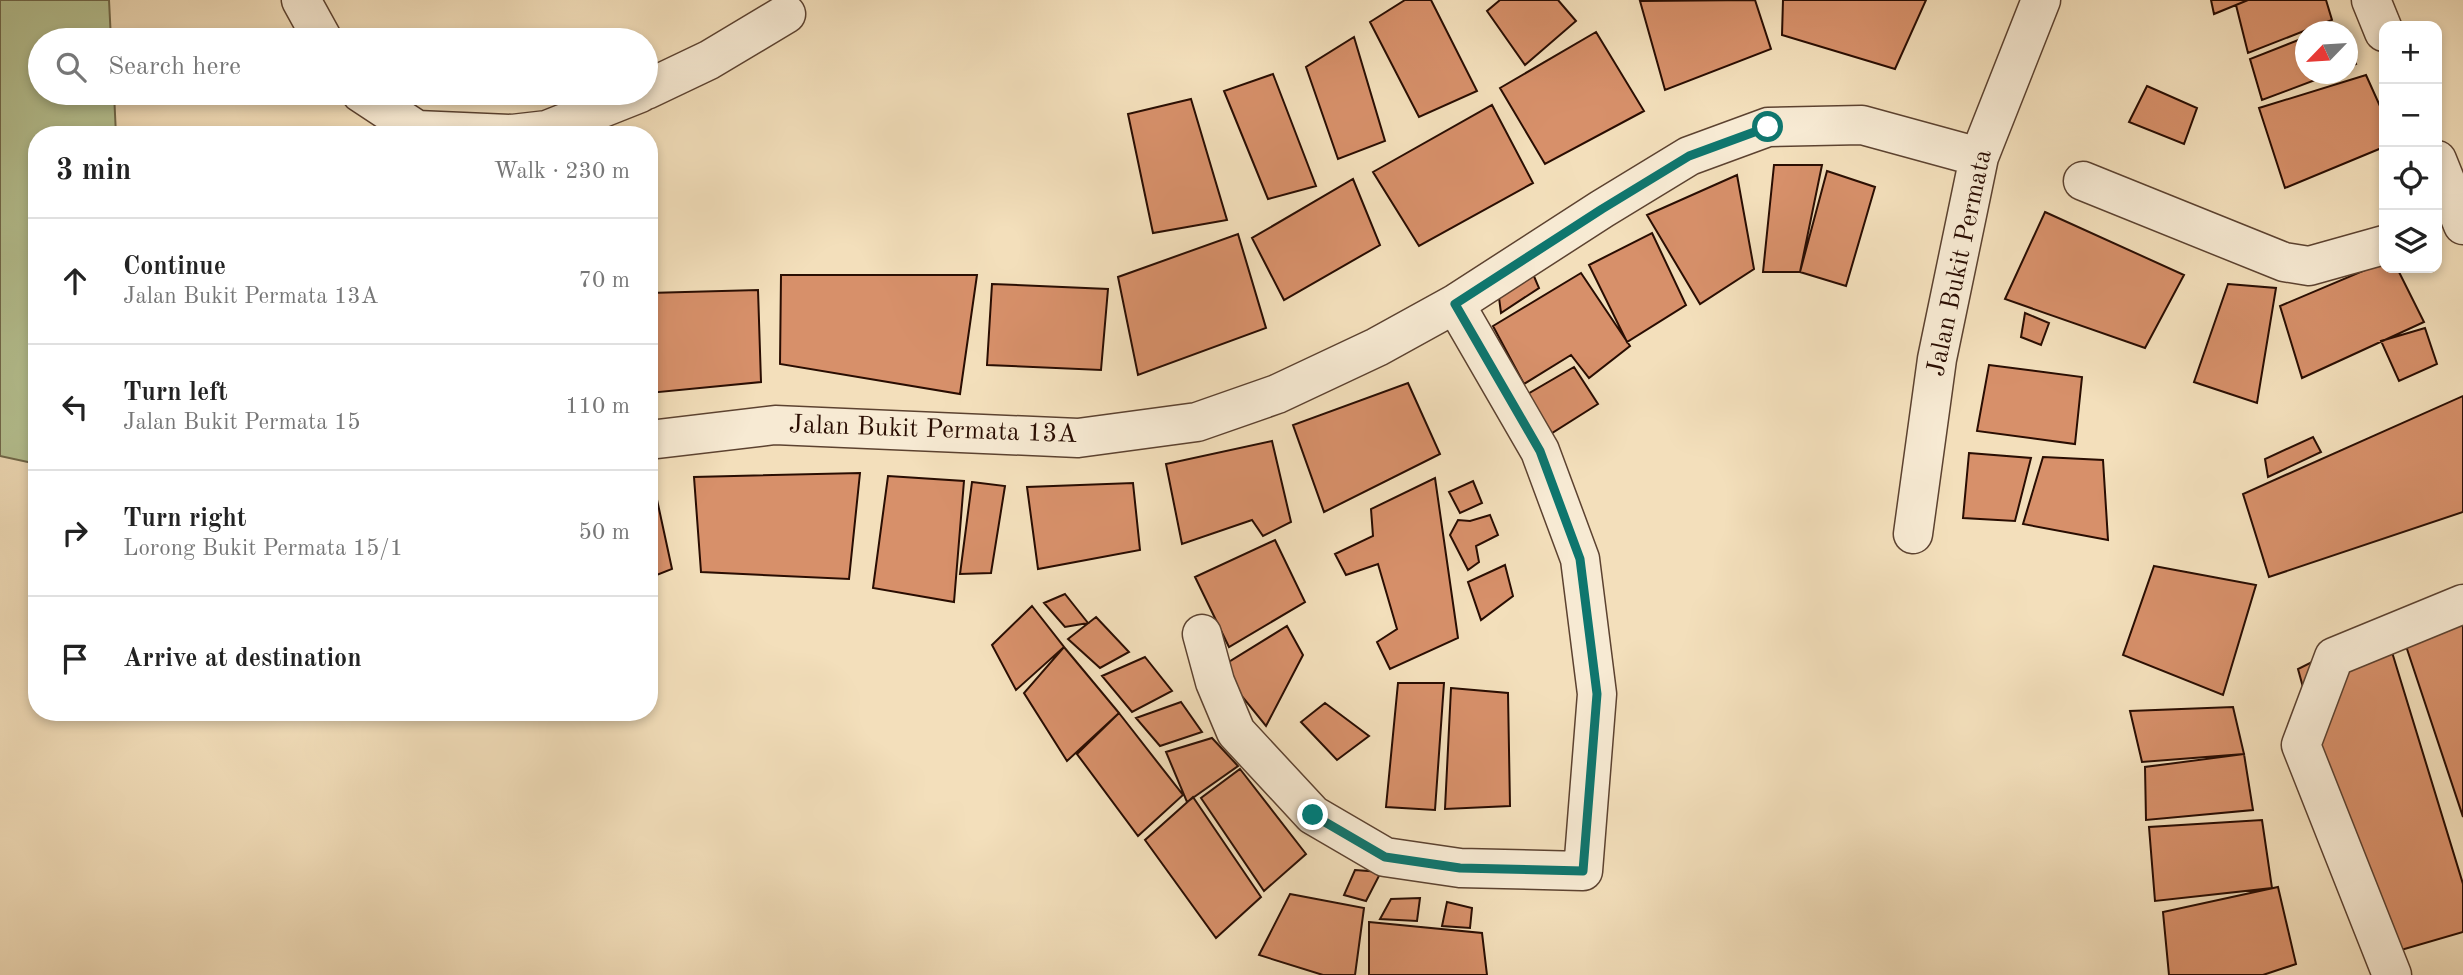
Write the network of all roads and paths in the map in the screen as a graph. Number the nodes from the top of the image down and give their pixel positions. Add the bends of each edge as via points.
1 (301, 0) edge
2 (2040, 0) edge
3 (2371, 0) edge
4 (786, 14) dead end
5 (2380, 21) edge
6 (316, 28) edge
7 (658, 84) edge
8 (378, 105) edge
9 (610, 105) edge
10 (411, 126) edge
11 (557, 126) edge
12 (1979, 157) junction
13 (2442, 177) edge
14 (2083, 181) dead end
15 (2456, 223) edge
16 (2379, 246) edge
17 (1455, 304) junction
18 (658, 439) edge
19 (1913, 534) dead end
20 (2463, 604) edge
21 (1202, 634) dead end
22 (2392, 975) edge

1 - 6 street
2 - 12 street, Jalan Bukit Permata
3 - 5 street
4 - 7 street
8 - 10 street
9 - 11 street
12 - 17 street, Jalan Bukit Permata 13A via 1862,125 1768,127 1689,156
12 - 19 street, Jalan Bukit Permata via 1937,359
13 - 15 street
14 - 16 street via 2284,262 2309,266
17 - 18 street, Jalan Bukit Permata 13A via 1277,394 1197,422 1078,438 775,425
17 - 21 street via 1540,451 1580,559 1597,694 1583,871 1460,868 1385,857 1313,815 1236,732
20 - 22 street via 2334,657 2301,745

